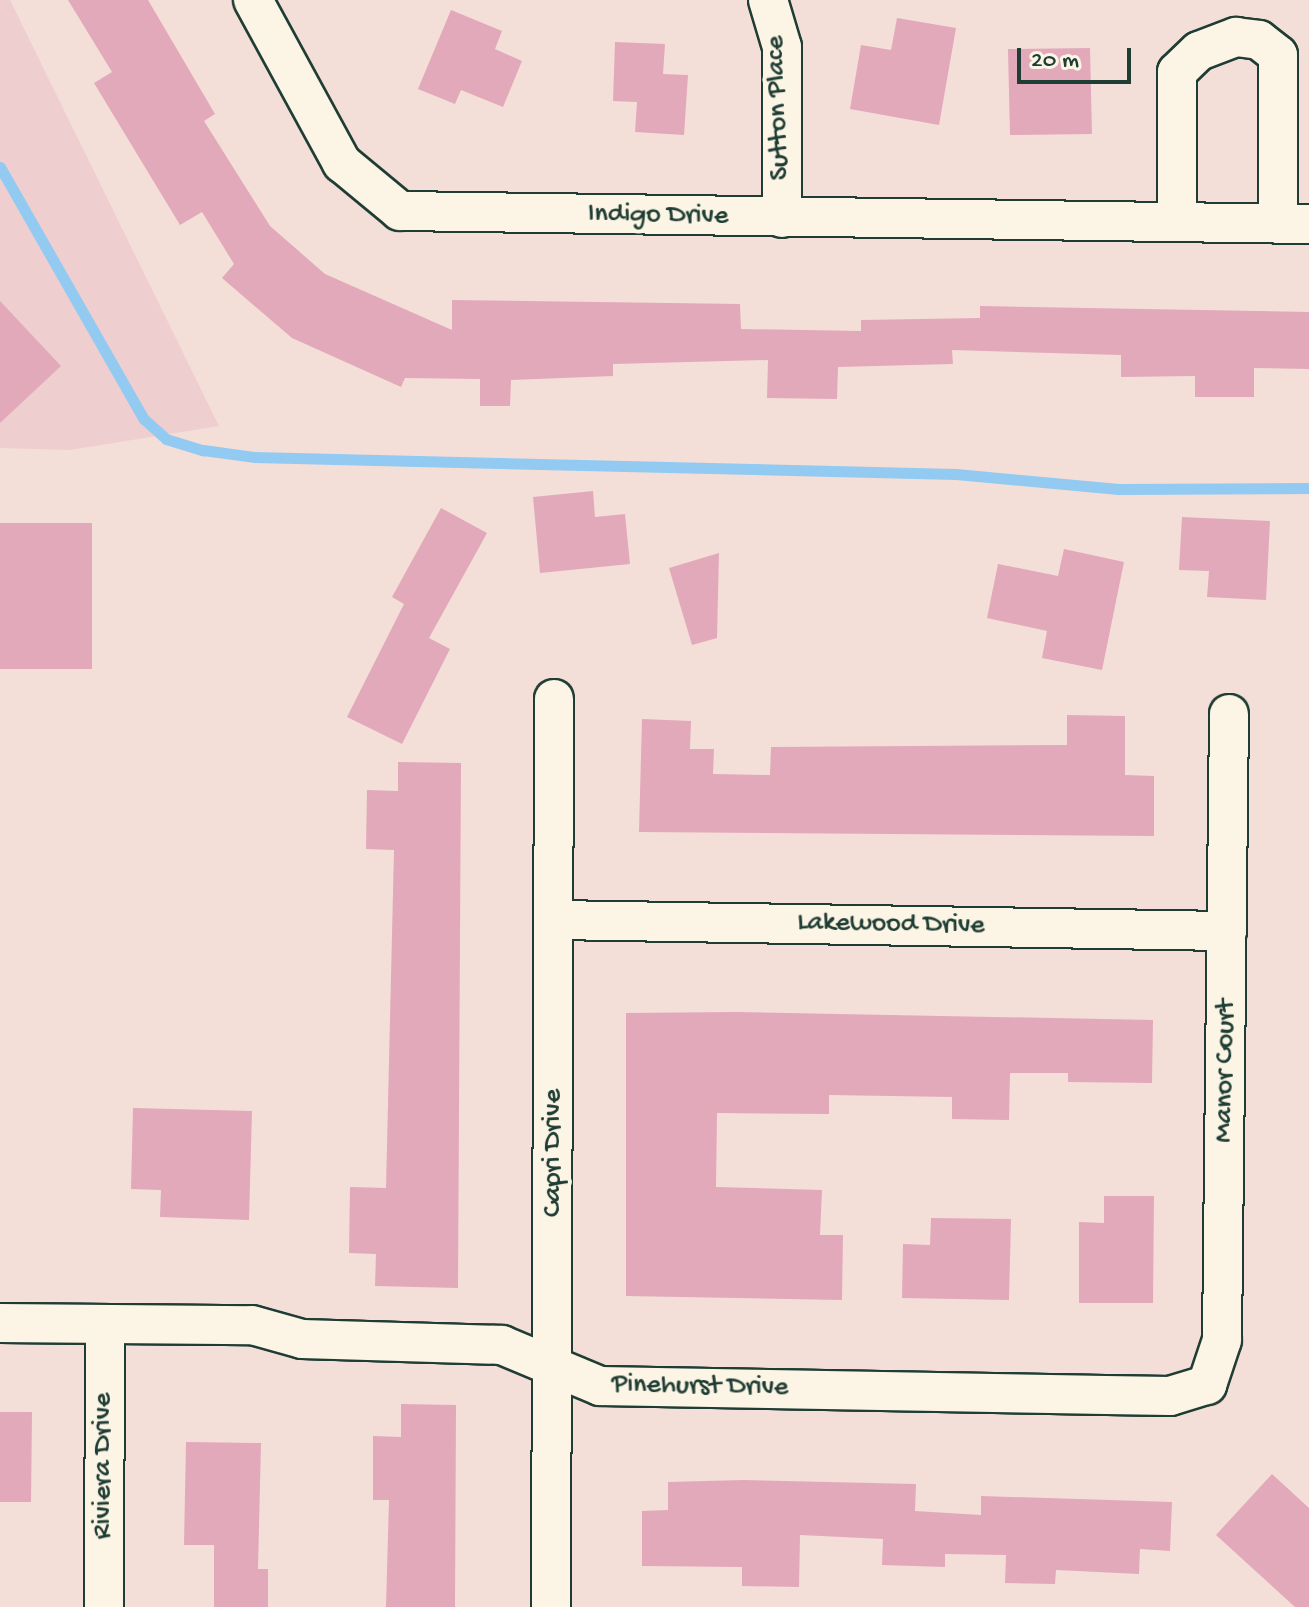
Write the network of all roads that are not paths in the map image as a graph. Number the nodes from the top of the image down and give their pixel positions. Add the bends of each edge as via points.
1 (253, 0) edge
2 (768, 0) edge
3 (782, 218) junction
4 (1177, 222) junction
5 (1294, 224) edge
6 (554, 699) dead end
7 (1229, 714) dead end
8 (555, 920) junction
9 (1227, 931) junction
10 (0, 1323) edge
11 (105, 1325) junction
12 (553, 1366) junction
13 (1170, 1396) joint
14 (104, 1607) edge
15 (551, 1607) edge

1 - 3 street, Indigo Drive via 342,163 400,211
2 - 3 street, Sutton Place via 782,47
3 - 4 street, Indigo Drive
4 - 5 street, Indigo Drive
4 - 5 street, Indigo Drive via 1177,72 1199,51 1236,37 1259,40 1278,55
6 - 8 street, Capri Drive
7 - 9 street, Manor Court
8 - 9 street, Lakewood Drive
8 - 12 street, Capri Drive
9 - 13 street, Manor Court via 1222,1340 1207,1385
10 - 11 street, Pinehurst Drive
11 - 12 street, Pinehurst Drive via 252,1325 302,1339 502,1345
11 - 14 street, Riviera Drive
12 - 13 street, Pinehurst Drive via 600,1386
12 - 15 street, Capri Drive

